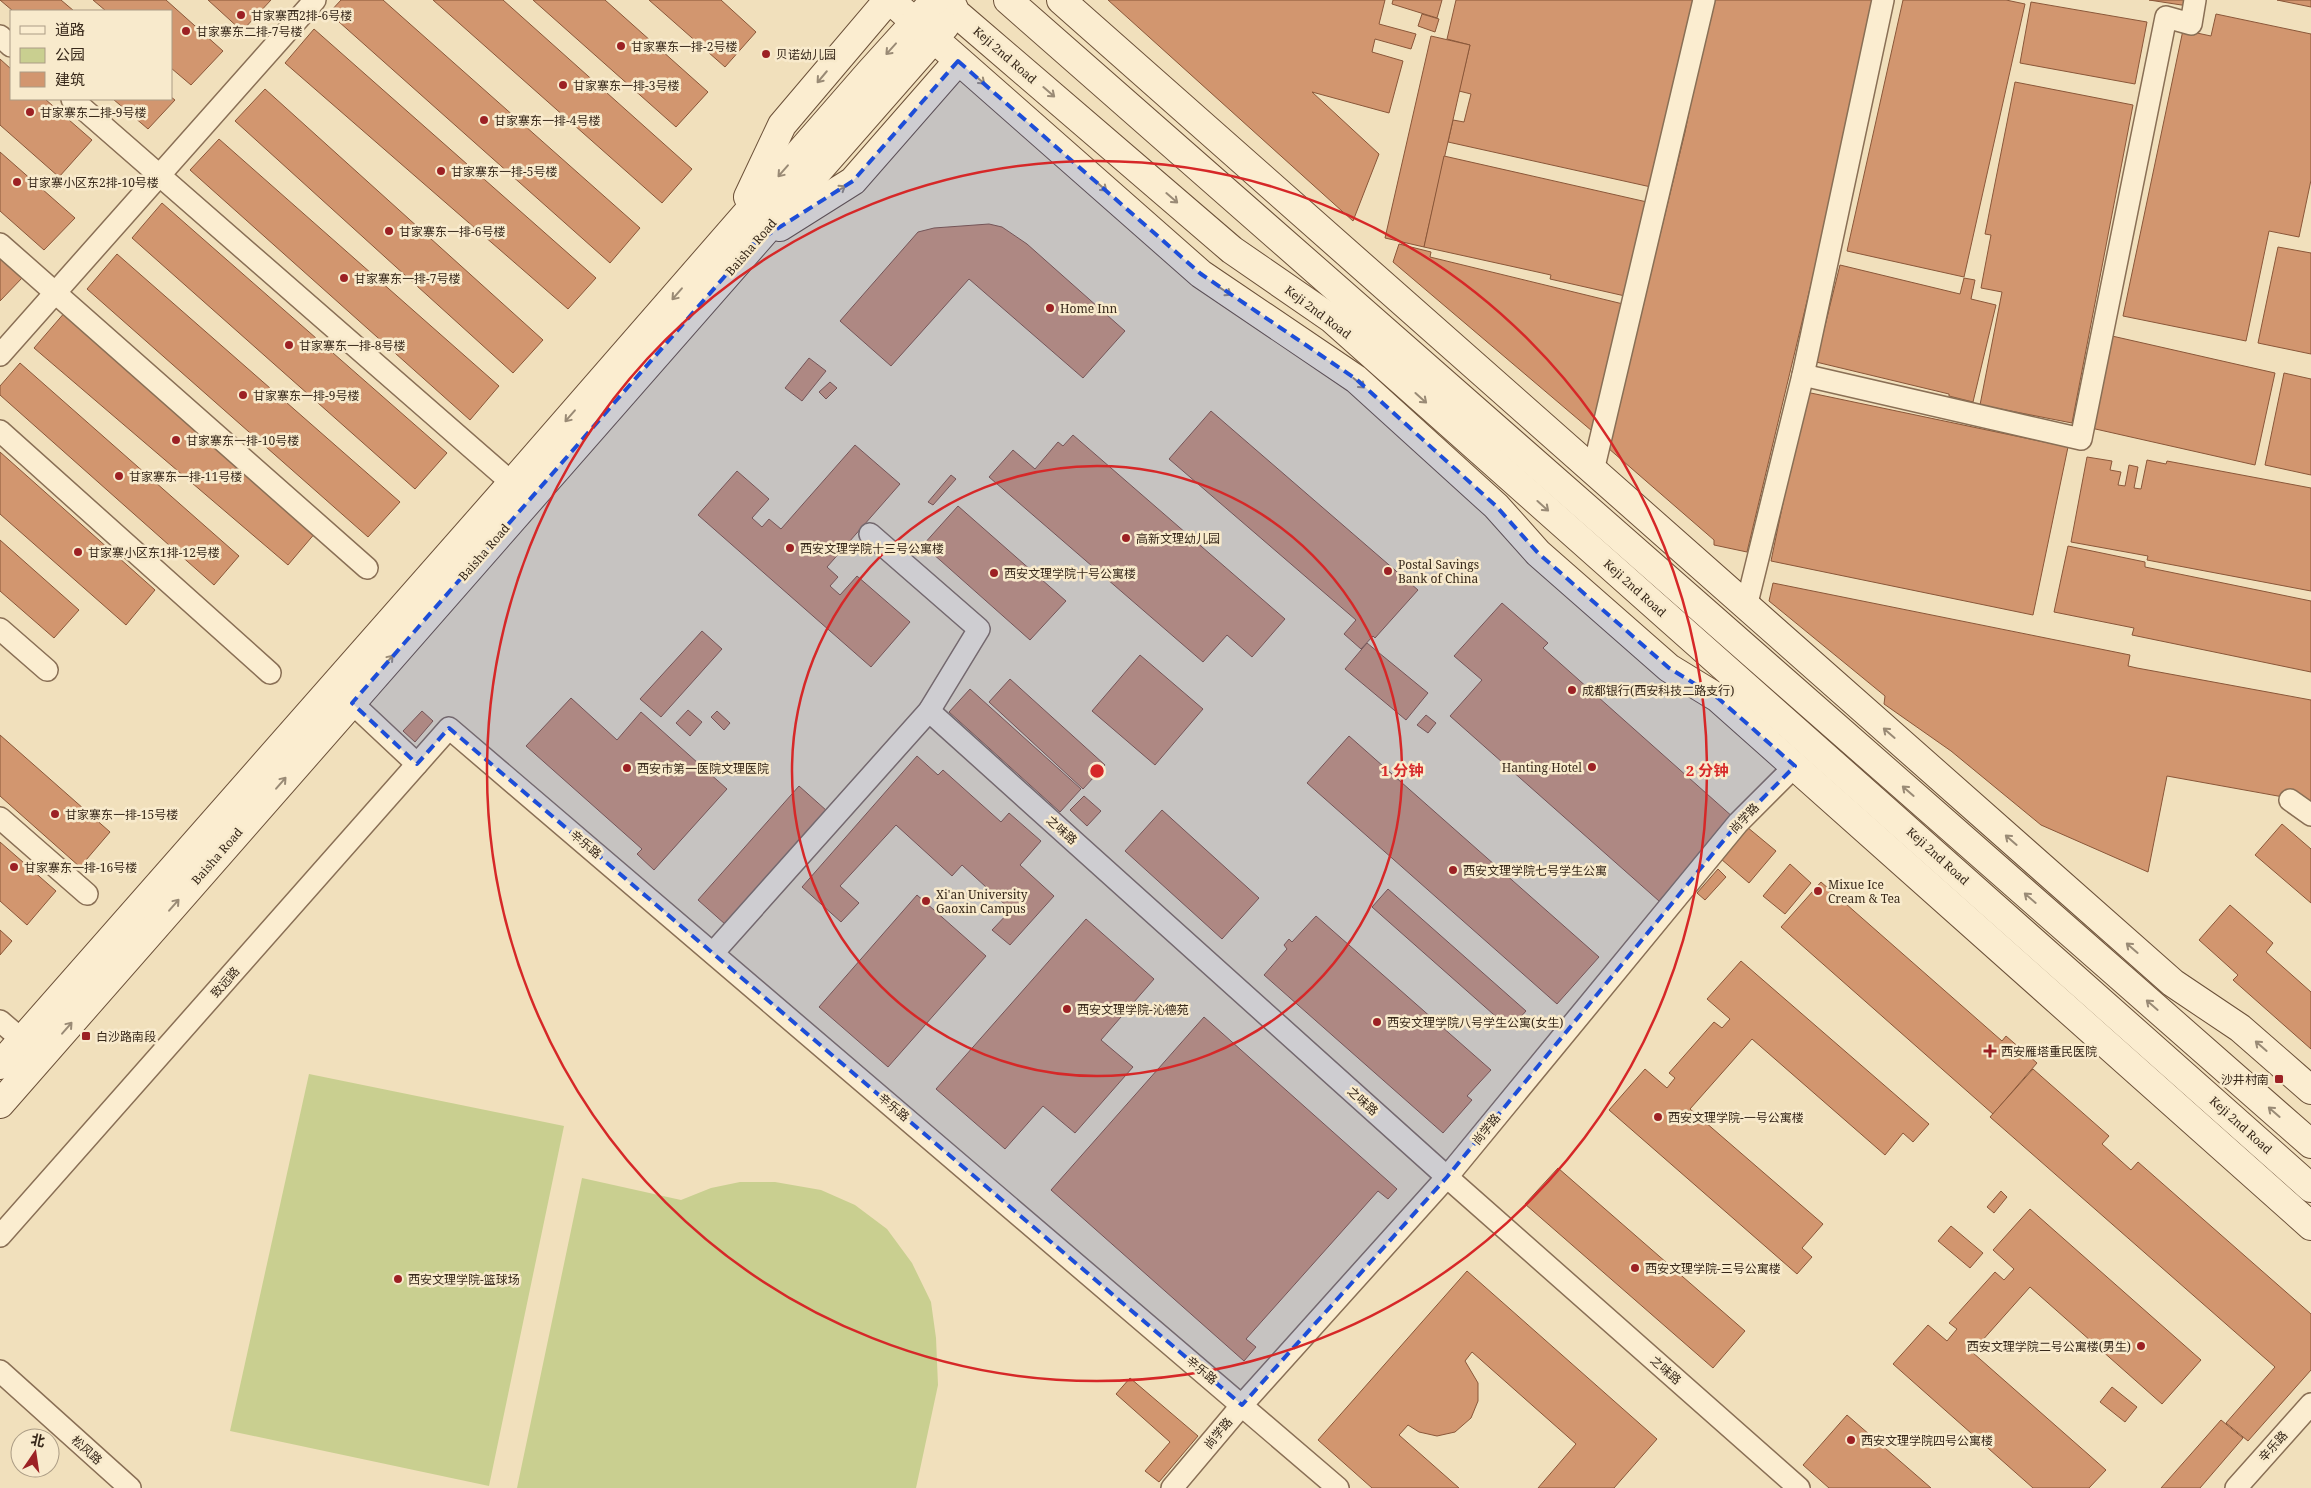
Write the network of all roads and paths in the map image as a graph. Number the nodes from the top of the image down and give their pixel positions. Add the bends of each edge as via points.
1 (315, 0) edge
2 (889, 0) edge
3 (1008, 0) edge
4 (1061, 0) edge
5 (1704, 0) edge
6 (1882, 0) edge
7 (2195, 0) edge
8 (952, 3) edge
9 (924, 31) junction
10 (0, 36) edge
11 (10, 45) edge
12 (958, 61) junction
13 (73, 100) edge
14 (159, 174) junction
15 (744, 236) junction
16 (0, 244) edge
17 (55, 293) junction
18 (0, 355) edge
19 (1803, 375) junction
20 (0, 431) edge
21 (1593, 471) junction
22 (512, 482) junction
23 (870, 534) dead end
24 (367, 568) dead end
25 (1746, 607) junction
26 (0, 629) edge
27 (47, 670) dead end
28 (270, 673) dead end
29 (352, 703) junction
30 (929, 711) junction
31 (449, 728) joint
32 (417, 764) junction
33 (1795, 766) junction
34 (2290, 800) dead end
35 (2311, 814) edge
36 (0, 818) edge
37 (87, 894) dead end
38 (713, 953) junction
39 (0, 1021) edge
40 (32, 1049) junction
41 (0, 1065) edge
42 (2311, 1090) edge
43 (0, 1104) edge
44 (2311, 1144) edge
45 (1447, 1177) junction
46 (2311, 1188) edge
47 (2311, 1226) edge
48 (0, 1236) edge
49 (0, 1371) edge
50 (2311, 1404) edge
51 (1242, 1405) junction
52 (130, 1488) edge
53 (1172, 1488) edge
54 (1338, 1488) edge
55 (1799, 1488) edge
56 (2236, 1488) edge

1 - 14 street
2 - 9 street
2 -> 15 street via 782,125
44 -> 3 street
4 - 21 street
5 - 21 street
6 - 19 street
7 - 19 street via 2191,24 2166,17 2081,439
8 - 9 street, Baisha Road
8 -> 46 street, Keji 2nd Road via 1232,250 1332,319
9 - 12 street
9 - 15 street, Baisha Road
10 - 11 street
15 -> 12 street via 853,181
12 -> 33 street via 1200,274 1356,379 1496,506 1538,553 1668,668 1718,698
13 - 14 street
14 - 17 street
14 - 22 street
15 -> 22 street, Baisha Road
29 -> 15 street, Baisha Road
16 - 17 street
17 - 18 street
17 - 24 street
19 - 25 street
20 - 28 street
21 - 25 street
22 - 40 street, Baisha Road
23 - 30 street via 979,629
42 -> 25 street via 2240,1028 2173,983
26 - 27 street
29 - 32 street
40 -> 29 street, Baisha Road
30 - 38 street
30 - 45 street, 之味路
31 - 32 street, 致远路
31 - 38 street, 辛乐路
32 - 48 street, 致远路
33 - 45 street, 尚学路 via 1738,824
33 - 47 street
34 - 35 street
36 - 37 street
38 - 51 street, 辛乐路
39 - 40 street
40 - 41 street, Baisha Road
40 - 43 street, Baisha Road
45 - 51 street, 尚学路
45 - 55 street, 之味路
49 - 52 street, 松风路
50 - 56 street, 辛乐路
51 - 53 street, 尚学路
51 - 54 street, 辛乐路

